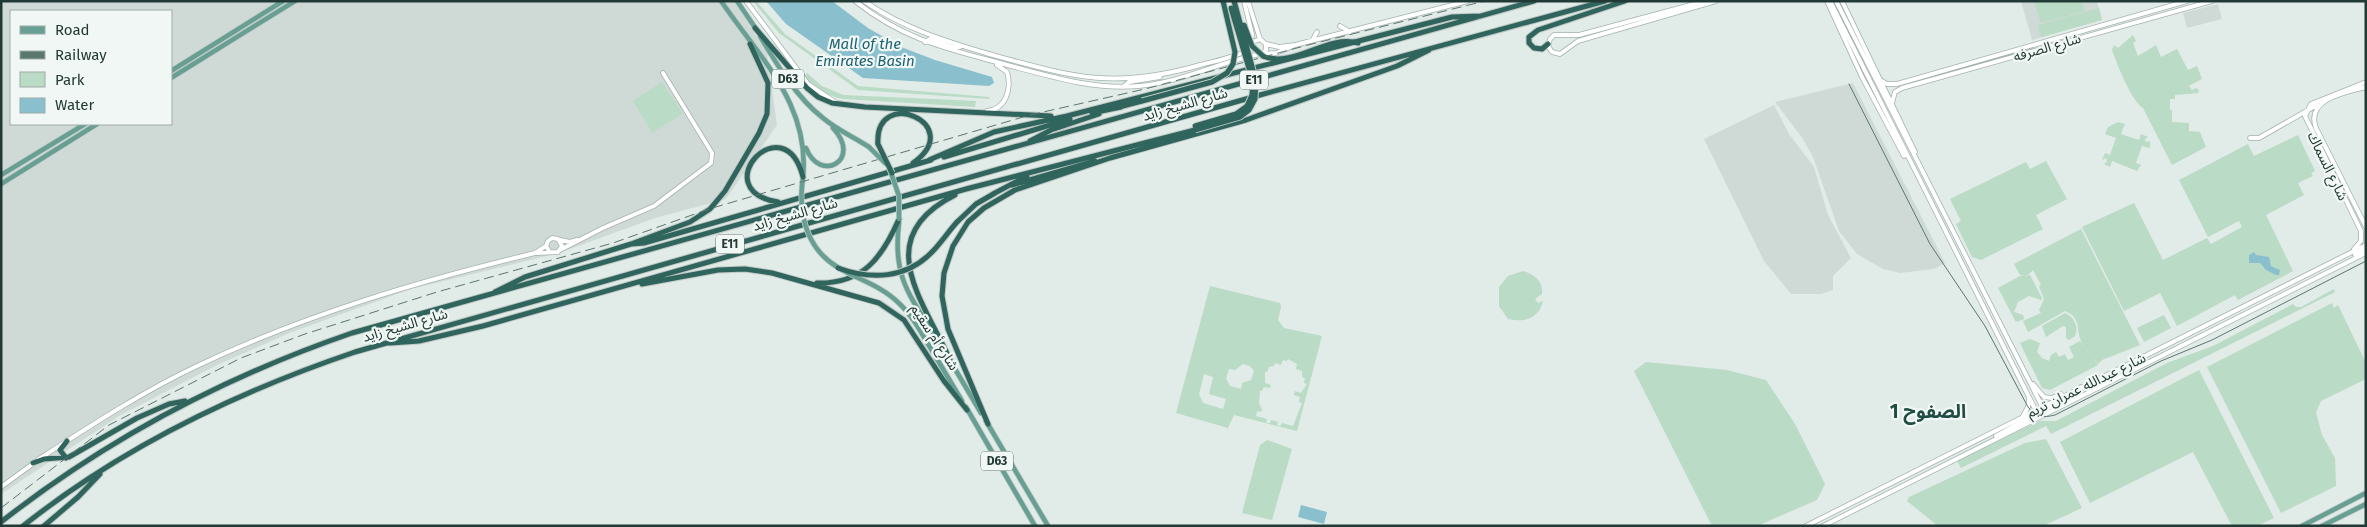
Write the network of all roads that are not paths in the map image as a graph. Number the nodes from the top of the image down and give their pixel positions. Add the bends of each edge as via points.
1 (283, 1) edge
2 (295, 1) edge
3 (721, 1) edge
4 (737, 1) edge
5 (746, 1) edge
6 (855, 1) edge
7 (864, 1) edge
8 (1223, 1) edge
9 (1229, 1) edge
10 (1235, 1) edge
11 (1244, 1) edge
12 (1248, 1) edge
13 (1468, 1) edge
14 (1534, 1) edge
15 (1604, 1) edge
16 (1625, 1) edge
17 (1705, 1) edge
18 (1716, 1) edge
19 (1829, 1) edge
20 (1836, 1) edge
21 (1842, 1) edge
22 (2187, 1) edge
23 (2212, 1) edge
24 (1484, 16) junction
25 (1250, 25) junction
26 (1340, 26) dead end
27 (755, 28) junction
28 (1318, 32) dead end
29 (1350, 32) junction
30 (1228, 33) dead end
31 (1260, 39) junction
32 (1312, 41) junction
33 (925, 42) junction
34 (1252, 42) junction
35 (1359, 43) junction
36 (750, 44) junction
37 (1266, 44) junction
38 (1295, 44) junction
39 (1548, 44) junction
40 (962, 46) junction
41 (1435, 46) junction
42 (1251, 49) junction
43 (1256, 55) junction
44 (1262, 55) junction
45 (976, 58) junction
46 (1027, 65) junction
47 (172, 70) edge
48 (1025, 70) junction
49 (663, 73) dead end
50 (1164, 75) junction
51 (172, 77) edge
52 (1880, 80) junction
53 (2366, 82) edge
54 (1124, 86) junction
55 (2366, 87) edge
56 (1892, 103) junction
57 (2321, 103) junction
58 (841, 105) junction
59 (1121, 107) junction
60 (1091, 110) junction
61 (958, 112) junction
62 (2305, 112) junction
63 (2291, 118) junction
64 (829, 123) junction
65 (2307, 124) junction
66 (83, 125) edge
67 (95, 125) edge
68 (1195, 128) junction
69 (2250, 138) dead end
70 (803, 140) junction
71 (1024, 145) junction
72 (1110, 152) junction
73 (1110, 158) junction
74 (930, 160) junction
75 (911, 165) junction
76 (892, 173) junction
77 (1, 176) edge
78 (804, 177) junction
79 (1925, 178) junction
80 (1920, 181) junction
81 (1, 184) edge
82 (966, 189) junction
83 (993, 194) junction
84 (781, 202) junction
85 (899, 219) junction
86 (2366, 227) edge
87 (558, 239) junction
88 (582, 239) junction
89 (631, 244) junction
90 (2366, 245) edge
91 (546, 246) junction
92 (560, 250) junction
93 (549, 251) junction
94 (2366, 251) edge
95 (2352, 252) junction
96 (535, 253) junction
97 (838, 268) junction
98 (807, 282) junction
99 (629, 286) junction
100 (490, 295) junction
101 (384, 342) junction
102 (950, 360) junction
103 (2028, 380) junction
104 (2081, 387) junction
105 (2073, 391) junction
106 (2029, 397) junction
107 (188, 401) junction
108 (2042, 407) junction
109 (967, 410) junction
110 (2048, 413) junction
111 (2037, 414) junction
112 (2020, 418) junction
113 (988, 424) junction
114 (67, 441) junction
115 (66, 458) junction
116 (33, 463) junction
117 (102, 471) junction
118 (1, 487) edge
119 (2366, 493) edge
120 (2366, 504) edge
121 (1, 522) edge
122 (23, 526) edge
123 (44, 526) edge
124 (1035, 526) edge
125 (1048, 526) edge
126 (1806, 526) edge
127 (1823, 526) edge
128 (2302, 526) edge
129 (2322, 526) edge

1 - 47 main road
2 - 51 main road
3 - 36 main road, شارع أم سقيم / D63
4 - 27 main road, شارع أم سقيم / D63
5 - 58 street via 808,84
6 - 33 street via 889,24
7 - 40 street via 908,26
8 - 59 highway, bridge via 1235,52 1227,73 1212,82
9 - 68 highway, bridge via 1253,82 1252,95 1236,114
10 - 44 highway, bridge via 1252,46
10 - 68 highway, bridge via 1256,81 1255,99 1240,117
11 - 25 street
12 - 31 street
13 - 29 street
14 - 24 highway, شارع الشيخ زايد / E11
15 - 41 highway, شارع الشيخ زايد / E11
16 - 39 highway via 1538,30 1529,37 1534,48
17 - 39 street via 1579,35 1557,34 1550,38
18 - 39 street via 1578,41 1560,54 1552,52
19 - 80 street
19 - 80 street via 1879,112
20 - 79 street
21 - 52 street
22 - 52 street, شارع الصرفه via 1897,84
23 - 56 street, شارع الصرفه via 1902,88 1895,92
24 - 35 highway via 1452,18
24 - 71 highway, شارع الشيخ زايد / E11
25 - 30 street
25 - 34 street
26 - 29 street
27 - 58 highway via 810,92 827,102
27 - 64 main road, شارع أم سقيم / D63 via 801,96
28 - 32 street
29 - 32 street
31 - 34 street
31 - 37 street
32 - 38 street
33 - 40 street via 930,39 952,47
33 - 45 street
34 - 42 street
35 - 44 highway via 1344,41 1279,59
35 - 60 highway
36 - 70 main road, شارع أم سقيم / D63 via 788,96
36 - 89 highway via 767,78 768,109 761,128 725,190 716,204 697,218
37 - 38 street via 1275,47
37 - 44 street
38 - 44 street
40 - 46 street
41 - 73 highway via 1397,66 1246,120
41 - 101 highway, شارع الشيخ زايد / E11
42 - 43 street
42 - 50 street
43 - 44 street
43 - 54 street via 1157,83
45 - 48 street
45 - 61 street via 1004,69 1008,76 1007,94 993,110
46 - 48 street
46 - 50 street via 1059,74 1100,79
48 - 54 street via 1076,82
49 - 88 street via 712,153 711,163 654,206
50 - 54 street via 1152,80 1129,82
52 - 56 street
53 - 62 street via 2323,98 2311,104
55 - 57 street
56 - 79 street
57 - 62 street
57 - 86 street, شارع السماك via 2314,114 2314,124
58 - 61 highway
59 - 71 highway via 1051,130
59 - 74 highway
60 - 61 highway via 1039,117
60 - 74 highway via 994,132
62 - 63 street
62 - 65 street, شارع السماك
63 - 65 street
63 - 69 street via 2259,138
64 - 70 main road via 844,144 844,153 838,163 826,166 815,163
64 - 76 main road, شارع أم سقيم / D63, bridge via 869,147
65 - 95 street, شارع السماك via 2361,231 2361,241
66 - 77 main road
67 - 81 main road
68 - 72 highway
70 - 78 main road, شارع أم سقيم / D63
71 - 100 highway, شارع الشيخ زايد / E11
72 - 82 highway
72 - 83 highway via 1023,178
73 - 83 highway
73 - 113 highway via 1002,196 973,217 953,246 943,280 944,312
74 - 75 highway
75 - 76 highway, bridge via 923,155 929,144 929,131 919,118 904,113 891,117 880,130 878,144
75 - 84 highway
76 - 85 main road, شارع أم سقيم / D63, bridge via 899,196
78 - 84 highway via 796,159 785,150 770,148 754,158 748,171 752,189 764,198
78 - 97 main road, شارع أم سقيم / D63, bridge via 801,206 807,232 822,255
79 - 103 street
80 - 106 street
82 - 99 highway
82 - 102 highway via 944,200 927,214 915,233 909,254 914,288
83 - 97 highway, bridge via 976,204 957,222 930,255 905,270 876,276
84 - 89 highway
85 - 98 highway via 879,257 858,274 833,282
85 - 102 main road, شارع أم سقيم / D63 via 897,264 909,292
87 - 88 street via 570,242
87 - 91 street via 550,239
87 - 92 street via 562,246
88 - 92 street
89 - 100 highway via 525,277
90 - 95 street, شارع عبدالله عمران تريم
91 - 93 street
91 - 96 street
92 - 93 street
93 - 96 street
94 - 110 street, شارع عبدالله عمران تريم
95 - 104 street, شارع عبدالله عمران تريم
96 - 114 street via 431,280 259,339 174,378
97 - 109 main road, شارع أم سقيم / D63, bridge via 886,292 904,308
98 - 99 highway via 758,270 732,268
98 - 109 highway via 872,300 893,310 909,326
99 - 101 highway via 448,335 412,342
100 - 107 highway, شارع الشيخ زايد / E11 via 324,343
101 - 117 highway, شارع الشيخ زايد / E11 via 238,397
102 - 113 main road, شارع أم سقيم / D63
103 - 105 street via 2040,395 2048,398
103 - 108 street
104 - 105 street, شارع عبدالله عمران تريم
104 - 110 street via 2077,393 2048,408
105 - 108 street, شارع عبدالله عمران تريم
106 - 111 street
106 - 112 street via 2027,410
107 - 115 highway via 169,404 137,418
107 - 121 highway, شارع الشيخ زايد / E11 via 79,465
108 - 110 street
108 - 111 street, شارع عبدالله عمران تريم
109 - 124 main road, شارع أم سقيم / D63
110 - 111 street, شارع عبدالله عمران تريم
111 - 112 street, شارع عبدالله عمران تريم
111 - 127 street via 1991,441
112 - 126 street, شارع عبدالله عمران تريم
113 - 125 main road, شارع أم سقيم / D63
114 - 115 highway via 60,450
114 - 116 street
115 - 116 highway
116 - 118 street
117 - 122 highway, شارع الشيخ زايد / E11
117 - 123 highway
119 - 128 main road
120 - 129 main road

